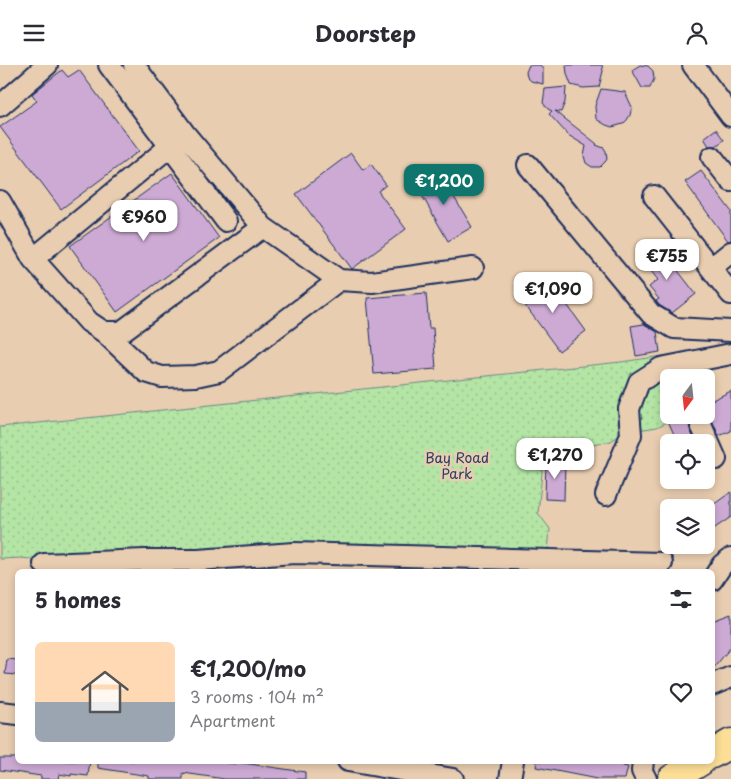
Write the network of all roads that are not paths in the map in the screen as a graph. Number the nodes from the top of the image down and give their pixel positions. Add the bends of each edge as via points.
1 (47, 65) edge
2 (108, 65) edge
3 (134, 65) edge
4 (693, 65) edge
5 (0, 105) edge
6 (731, 116) edge
7 (178, 140) junction
8 (712, 157) dead end
9 (528, 165) dead end
10 (731, 181) edge
11 (654, 196) dead end
12 (0, 201) edge
13 (226, 221) dead end
14 (263, 227) junction
15 (731, 252) edge
16 (33, 259) junction
17 (473, 268) dead end
18 (711, 268) junction
19 (339, 280) junction
20 (731, 294) edge
21 (731, 331) edge
22 (104, 332) junction
23 (731, 354) edge
24 (701, 425) dead end
25 (716, 456) edge
26 (606, 495) dead end
27 (731, 558) edge
28 (294, 562) edge
29 (662, 563) dead end
30 (44, 564) dead end
31 (545, 565) edge
32 (110, 567) edge
33 (715, 576) edge
34 (731, 677) edge
35 (715, 684) edge
36 (0, 712) edge
37 (15, 714) edge
38 (731, 743) edge
39 (715, 753) edge
40 (366, 764) edge
41 (512, 764) edge
42 (643, 764) edge
43 (696, 764) edge
44 (453, 779) edge
45 (510, 779) edge
46 (646, 779) edge
47 (672, 779) edge

1 - 5 street
2 - 7 street
3 - 7 street
4 - 6 street
7 - 13 street
7 - 14 street
7 - 16 street
8 - 10 street
9 - 21 street via 651,314 674,328
11 - 18 street
12 - 16 street
14 - 19 street
14 - 22 street via 121,331
15 - 18 street
16 - 22 street via 89,322
17 - 19 street via 372,282
18 - 20 street
19 - 22 street via 219,371 196,376 162,377 146,373
23 - 26 street via 661,368 639,382 629,409 631,435
24 - 25 street
27 - 33 street
28 - 31 street
28 - 32 street via 145,560
29 - 31 street
30 - 32 street
34 - 35 street
36 - 37 street
38 - 39 highway
40 - 44 street
41 - 45 street
42 - 46 street
43 - 47 highway

